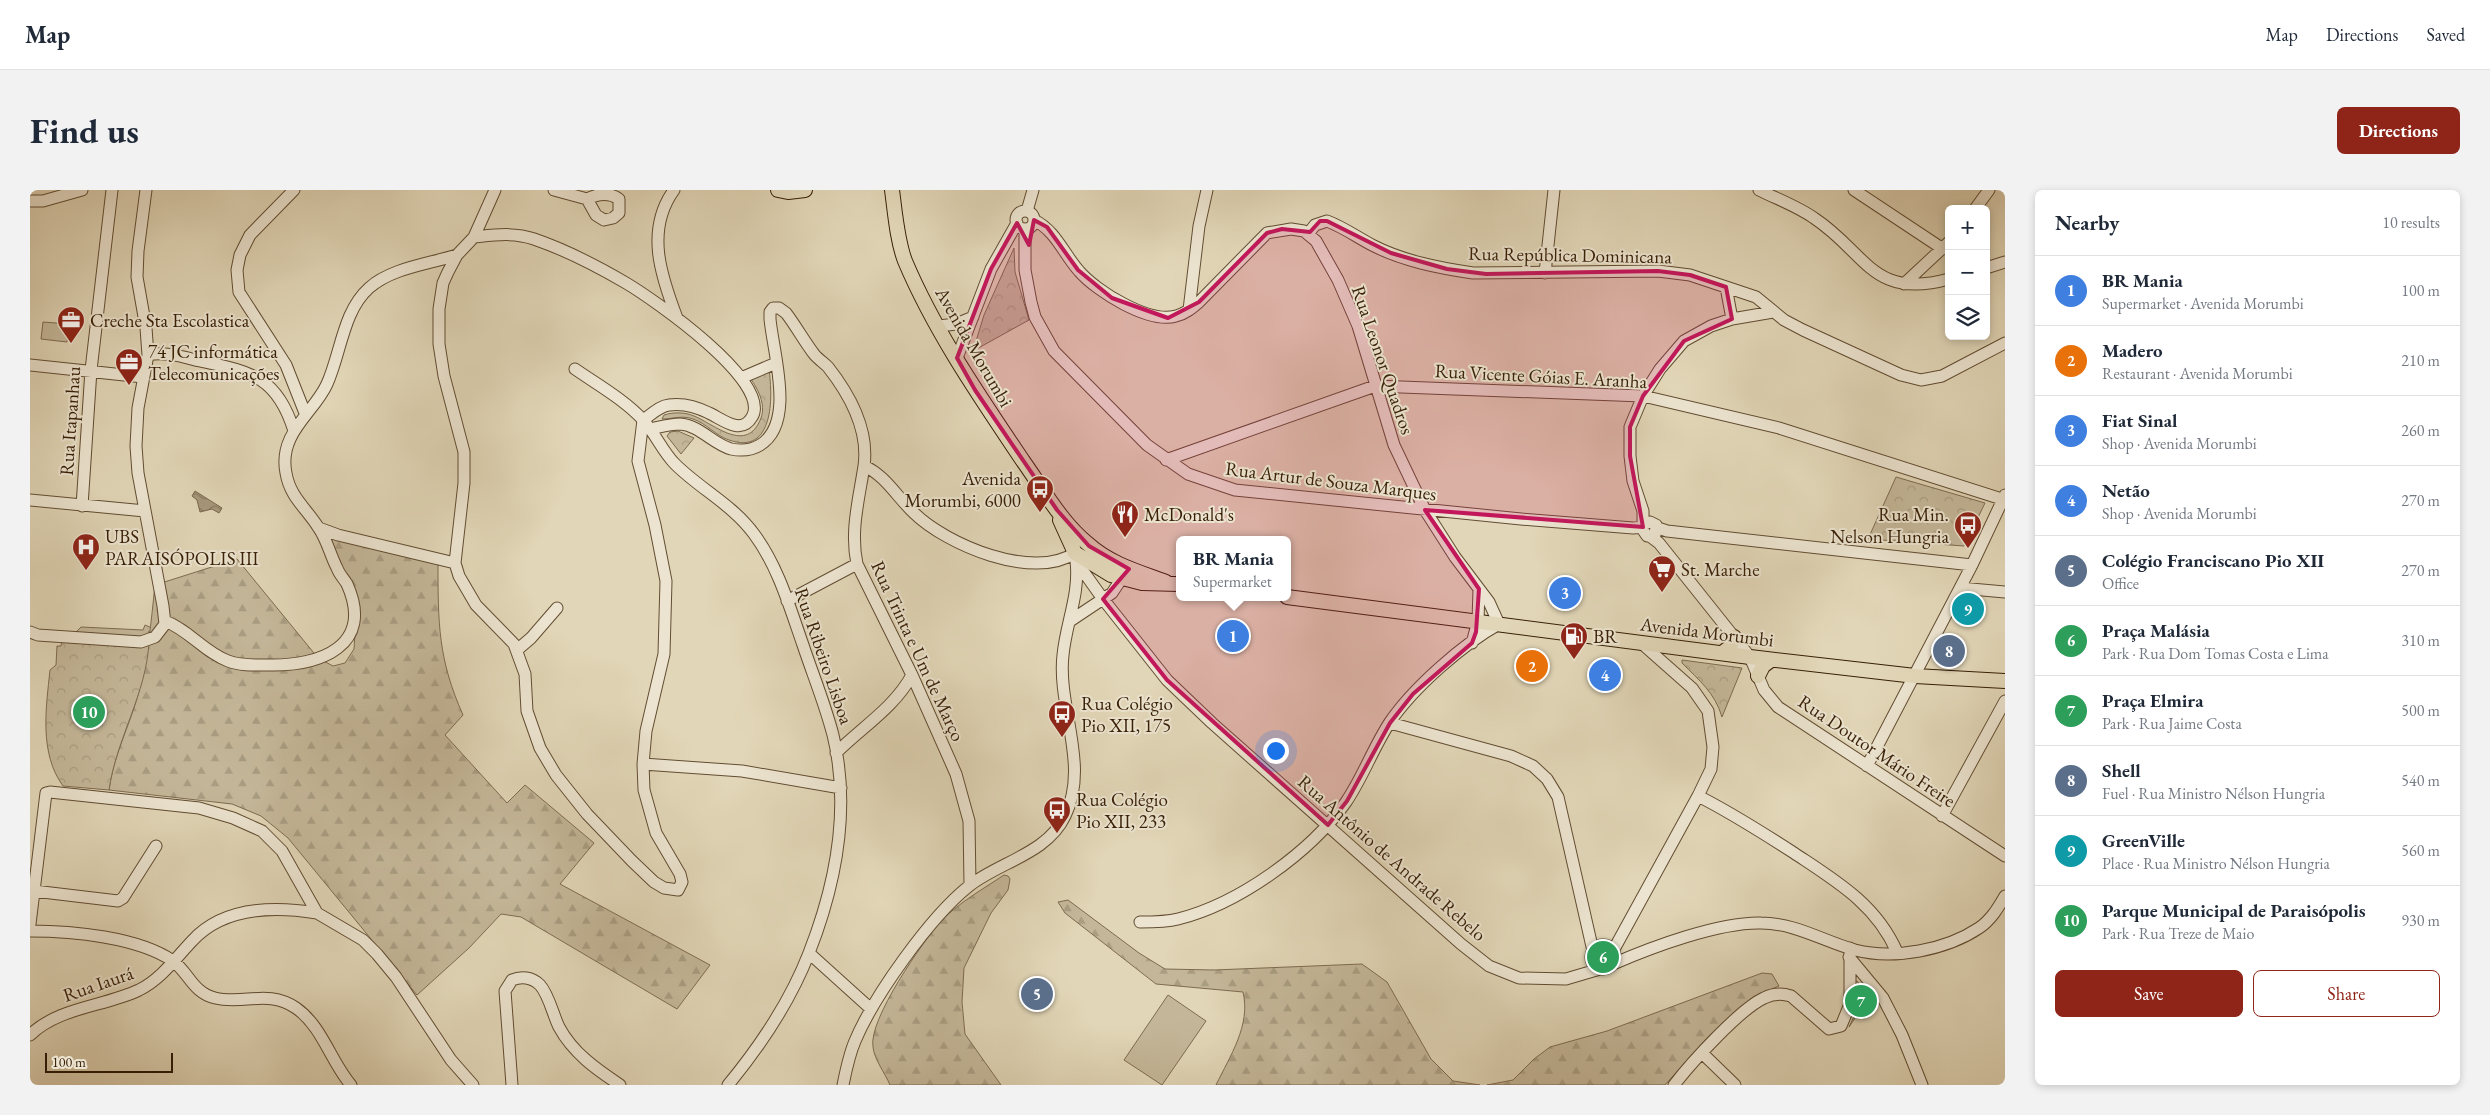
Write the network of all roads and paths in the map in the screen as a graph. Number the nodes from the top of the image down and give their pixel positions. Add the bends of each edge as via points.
1 (82, 190) edge
2 (112, 190) edge
3 (146, 190) edge
4 (294, 190) edge
5 (495, 190) edge
6 (554, 190) edge
7 (674, 190) edge
8 (778, 190) edge
9 (805, 190) edge
10 (892, 190) edge
11 (1032, 190) edge
12 (1207, 190) edge
13 (1554, 190) edge
14 (1759, 190) edge
15 (1854, 190) edge
16 (1989, 190) edge
17 (587, 199) dead end
18 (30, 201) edge
19 (1978, 205) edge
20 (1030, 215) junction
21 (1021, 226) junction
22 (1308, 234) junction
23 (474, 237) junction
24 (1945, 244) edge
25 (1945, 246) edge
26 (457, 255) junction
27 (2005, 262) edge
28 (1990, 267) edge
29 (1545, 273) junction
30 (1945, 280) edge
31 (1904, 284) junction
32 (1726, 287) junction
33 (1189, 310) junction
34 (1773, 312) junction
35 (973, 317) junction
36 (677, 318) junction
37 (1732, 319) junction
38 (939, 326) junction
39 (2005, 342) edge
40 (148, 355) junction
41 (957, 358) junction
42 (776, 363) junction
43 (30, 365) edge
44 (574, 369) dead end
45 (91, 370) junction
46 (143, 377) junction
47 (741, 378) junction
48 (1375, 386) junction
49 (1643, 396) junction
50 (305, 413) junction
51 (646, 424) junction
52 (294, 431) junction
53 (1166, 460) junction
54 (864, 466) junction
55 (2004, 498) edge
56 (30, 500) edge
57 (82, 506) junction
58 (1057, 510) junction
59 (1425, 510) junction
60 (146, 511) junction
61 (319, 528) junction
62 (1651, 531) junction
63 (1075, 553) junction
64 (455, 562) junction
65 (857, 564) junction
66 (1972, 565) junction
67 (1124, 571) junction
68 (1173, 583) edge
69 (1960, 588) junction
70 (1479, 589) junction
71 (2005, 592) edge
72 (1291, 598) edge
73 (1103, 599) junction
74 (787, 601) junction
75 (557, 608) dead end
76 (165, 621) junction
77 (1070, 621) junction
78 (1478, 622) junction
79 (1500, 624) junction
80 (31, 633) edge
81 (1734, 637) junction
82 (1640, 642) junction
83 (1472, 643) junction
84 (517, 650) junction
85 (1722, 654) junction
86 (1750, 657) junction
87 (1771, 660) junction
88 (912, 675) junction
89 (1758, 676) junction
90 (1915, 676) junction
91 (2005, 681) edge
92 (2005, 701) edge
93 (1390, 723) junction
94 (836, 753) junction
95 (643, 764) junction
96 (1867, 766) junction
97 (841, 788) junction
98 (1698, 796) junction
99 (1942, 816) junction
100 (1328, 825) junction
101 (156, 846) dead end
102 (2005, 856) edge
103 (970, 885) junction
104 (34, 891) junction
105 (2005, 896) edge
106 (317, 913) junction
107 (1140, 922) dead end
108 (30, 924) edge
109 (30, 931) edge
110 (1849, 952) junction
111 (1897, 952) junction
112 (809, 954) junction
113 (1606, 956) junction
114 (175, 962) junction
115 (871, 1009) junction
116 (30, 1035) edge
117 (1702, 1053) junction
118 (346, 1082) edge
119 (473, 1085) edge
120 (512, 1085) edge
121 (620, 1085) edge
122 (728, 1085) edge
123 (843, 1085) edge
124 (1674, 1085) edge
125 (1735, 1085) edge
126 (1922, 1085) edge

1 - 18 street via 43,201
2 - 45 street, Rua Itapanhau
3 - 40 street via 137,277
4 - 50 street via 245,243 237,280 244,301 269,336 292,378
5 - 23 street
6 - 17 street
7 - 36 street via 661,219 658,251 663,282
8 - 9 main road
10 - 38 main road, Avenida Morumbi via 904,259
11 - 20 street
12 - 33 street
13 - 29 street
14 - 31 street via 1814,218 1871,270
15 - 24 street
16 - 19 street
20 - 21 street via 1030,227
20 - 21 street via 1017,215
20 - 33 street via 1052,233 1088,280 1112,298 1136,310 1168,318
21 - 35 street via 991,269
21 - 53 street, Rua Artur de Souza Marques via 1030,302 1054,351 1147,445
22 - 29 street, Rua República Dominicana via 1315,225 1327,221 1372,246 1423,264 1486,274
22 - 33 street via 1291,229 1267,233
22 - 48 street, Rua Leonor Quadros via 1316,241 1338,280 1358,326
23 - 26 street
23 - 36 street via 514,234 533,239 603,270
25 - 31 street
26 - 50 street via 389,275 368,289 353,309 324,389
26 - 64 street via 443,283 438,323 444,376 464,452 464,483
27 - 28 street
29 - 32 street, Rua República Dominicana via 1658,271 1690,275
30 - 31 street via 1920,285
32 - 34 street, Rua República Dominicana via 1756,297
32 - 37 street
34 - 37 street, Rua Doutor Mário Freire
34 - 39 street, Rua República Dominicana via 1829,343 1901,375 1920,380 1942,376
35 - 38 street
35 - 41 street
36 - 47 street
37 - 49 street, Rua Doutor Mário Freire via 1684,341 1660,369
38 - 41 main road, Avenida Morumbi
40 - 46 street
40 - 52 street via 160,353 184,357 256,376 269,386 290,415
41 - 58 main road, Avenida Morumbi via 975,390
42 - 47 street
42 - 51 street, Rua Trinta e Um de Março via 778,420 772,434 760,445 746,450 730,448 689,426
42 - 54 street, Rua Trinta e Um de Março via 770,319 771,309 776,307 796,325 853,407 863,438
43 - 45 street
44 - 51 street, Rua Ribeiro Lisboa via 621,400
45 - 46 street
45 - 57 street, Rua Itapanhau
46 - 60 street via 136,446
47 - 51 street via 754,406 747,423 741,426 679,405 664,406
48 - 49 street, Rua Vicente Góias E. Aranha
48 - 53 street, Rua Vicente Góias E. Aranha
48 - 59 street, Rua Leonor Quadros via 1394,445
49 - 55 street, Rua Vicente Góias E. Aranha via 1779,428
49 - 62 street, Rua Doutor Mário Freire via 1630,426 1630,456 1633,481
50 - 52 street
51 - 74 street, Rua Ribeiro Lisboa via 673,462 720,499 753,533 769,558
51 - 95 street via 638,461 666,581 664,654 646,731
52 - 61 street via 286,450 286,474 295,499
53 - 59 street, Rua Artur de Souza Marques via 1199,479 1235,490
54 - 63 street via 876,473 935,531 977,552 1013,560 1052,562
54 - 65 street, Rua Trinta e Um de Março via 855,518
55 - 66 street
56 - 57 street
57 - 60 street
58 - 63 main road, Avenida Morumbi
58 - 67 main road, Avenida Morumbi via 1089,546
59 - 62 street, Rua Artur de Souza Marques
59 - 70 street, Rua Leonor Quadros
60 - 76 street
61 - 64 street
61 - 76 street via 337,570 346,582 354,618 350,636 331,653 294,665 230,662 214,655 189,634
62 - 66 street, Rua Artur de Souza Marques
62 - 81 street, Rua Doutor Mário Freire
63 - 67 main road via 1089,551
63 - 73 street, Rua Antônio de Andrade Rebelo via 1083,571
63 - 77 street via 1077,585
64 - 84 street via 459,576 476,605
65 - 74 street
65 - 88 street, Rua Trinta e Um de Março
66 - 69 street
67 - 68 main road, Avenida Morumbi
67 - 73 street via 1112,593
69 - 71 street
69 - 90 street
70 - 78 street
70 - 79 street, Rua Leonor Quadros
72 - 78 main road, Avenida Morumbi
73 - 77 street
73 - 100 street, Rua Antônio de Andrade Rebelo via 1168,680
74 - 94 street, Rua Ribeiro Lisboa via 826,712
75 - 84 street via 532,638
76 - 80 street via 155,637 141,642
77 - 103 street via 1062,654 1074,758 1074,780 1066,816 1046,840
78 - 79 main road, Avenida Morumbi
78 - 83 street
79 - 82 main road, Avenida Morumbi
79 - 83 street
81 - 85 main road
81 - 86 street, Rua Doutor Mário Freire
82 - 85 main road, Avenida Morumbi
82 - 98 street, Rua Antônio de Andrade Rebelo via 1692,688 1708,711 1713,748 1711,769
83 - 93 street via 1412,694
84 - 95 street via 525,674 527,711 540,748 556,775 587,814 632,861 664,888 678,890 682,882 680,874 662,845 647,805
85 - 86 main road, Avenida Morumbi
86 - 87 main road, Avenida Morumbi
86 - 89 street, Rua Doutor Mário Freire
87 - 89 main road
87 - 90 main road, Avenida Morumbi
88 - 94 street via 893,704 863,726
88 - 103 street, Rua Trinta e Um de Março via 964,796 969,821
89 - 96 street, Rua Doutor Mário Freire via 1764,690 1778,706
90 - 91 main road, Avenida Morumbi
90 - 96 street
92 - 99 street
93 - 100 street via 1347,800
93 - 113 street via 1511,756 1533,766 1547,779 1558,797 1589,934
94 - 97 street, Rua Ribeiro Lisboa
95 - 97 street via 742,771
96 - 99 street, Rua Doutor Mário Freire
97 - 112 street, Rua Ribeiro Lisboa via 841,830 831,881
98 - 111 street via 1760,831 1854,894 1880,921
98 - 113 street, Rua Antônio de Andrade Rebelo via 1621,935
99 - 102 street, Rua Doutor Mário Freire
100 - 107 street via 1295,856 1242,892 1178,919
100 - 113 street, Rua Antônio de Andrade Rebelo via 1489,966 1519,978 1566,980 1581,975
101 - 104 street via 118,901
103 - 115 street via 914,946
104 - 106 street via 44,796 50,792 199,808 262,831 276,843
104 - 108 street
105 - 111 street via 1990,918 1969,934 1924,950
106 - 114 street, Rua Iaurá via 292,909 232,915 204,928
106 - 119 street via 363,940 377,954 451,1060
109 - 114 street via 120,940 149,948
110 - 111 street
110 - 113 street via 1780,923 1745,923
110 - 117 street via 1850,1004 1847,1017 1838,1028 1826,1027 1790,996 1775,994 1758,1001
110 - 126 street via 1883,998 1902,1034
112 - 115 street
112 - 122 street, Rua Ribeiro Lisboa via 788,999 765,1037
114 - 116 street, Rua Iaurá via 139,990 49,1020
114 - 118 street via 197,989 215,998 266,997 296,1008 317,1030
115 - 123 street via 855,1040
117 - 124 street
117 - 125 street
120 - 121 street via 505,991 512,980 523,978 529,978 542,987 559,1026 573,1048

